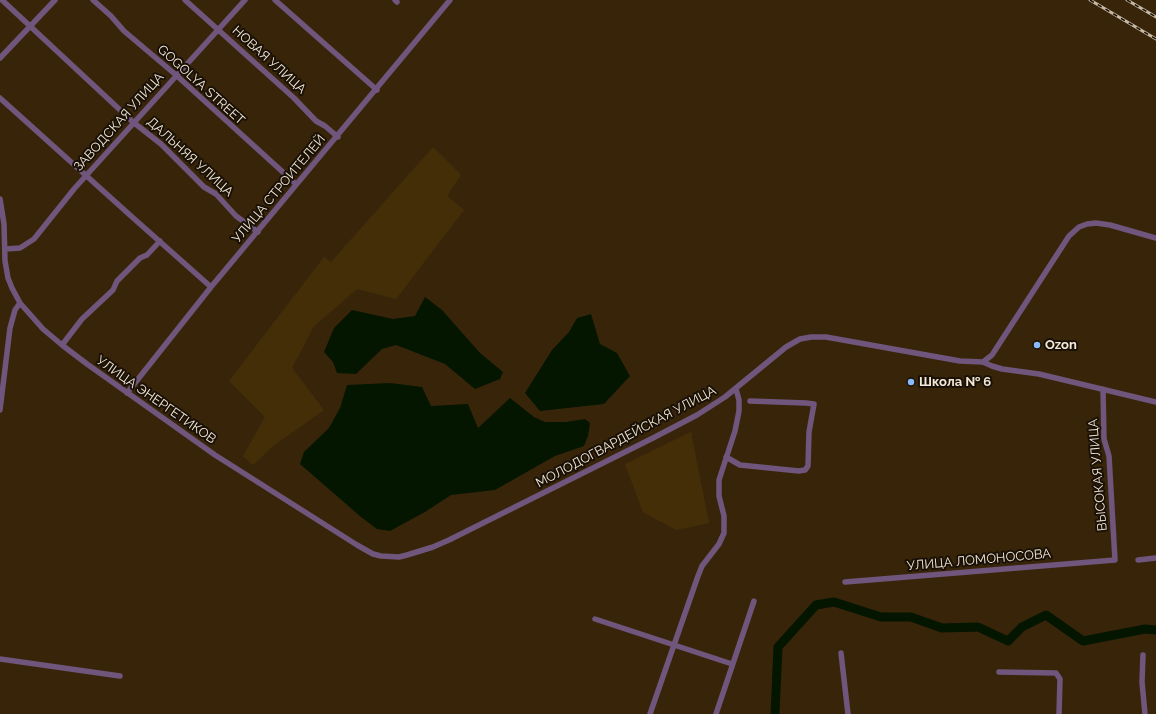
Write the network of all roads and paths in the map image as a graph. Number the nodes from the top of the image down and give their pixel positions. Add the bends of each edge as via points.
1 (2, 0) edge
2 (55, 0) edge
3 (93, 0) edge
4 (184, 0) edge
5 (245, 0) edge
6 (275, 0) edge
7 (450, 0) edge
8 (31, 25) junction
9 (219, 30) junction
10 (0, 58) edge
11 (176, 75) junction
12 (376, 90) junction
13 (0, 98) edge
14 (133, 122) junction
15 (338, 137) junction
16 (86, 175) junction
17 (296, 184) junction
18 (0, 199) edge
19 (258, 232) junction
20 (1156, 238) edge
21 (160, 241) junction
22 (5, 249) junction
23 (211, 287) junction
24 (20, 303) junction
25 (62, 345) junction
26 (983, 362) junction
27 (736, 389) junction
28 (1103, 389) junction
29 (127, 393) junction
30 (750, 401) dead end
31 (1156, 402) edge
32 (0, 410) edge
33 (726, 458) junction
34 (381, 556) joint
35 (1156, 558) edge
36 (1115, 560) joint
37 (1138, 560) dead end
38 (845, 582) dead end
39 (754, 601) dead end
40 (595, 619) dead end
41 (674, 645) junction
42 (841, 653) dead end
43 (1143, 655) dead end
44 (0, 659) edge
45 (732, 664) junction
46 (999, 672) dead end
47 (120, 676) dead end
48 (650, 714) edge
49 (716, 714) edge
50 (848, 714) edge
51 (1059, 714) edge
52 (1145, 714) edge

1 - 8 street, ДАЛЬНЯЯ УЛИЦА
2 - 8 street
3 - 11 street, GOGOLYA STREET via 124,31
4 - 9 street, НОВАЯ УЛИЦА
5 - 9 street, ЗАВОДСКАЯ УЛИЦА
6 - 12 street
7 - 12 street, УЛИЦА СТРОИТЕЛЕЙ
8 - 10 street
8 - 14 street, ДАЛЬНЯЯ УЛИЦА
9 - 11 street, ЗАВОДСКАЯ УЛИЦА
9 - 15 street, НОВАЯ УЛИЦА via 316,121
11 - 14 street, ЗАВОДСКАЯ УЛИЦА
11 - 17 street, GOGOLYA STREET
12 - 15 street, УЛИЦА СТРОИТЕЛЕЙ
13 - 16 street
14 - 16 street, ЗАВОДСКАЯ УЛИЦА
14 - 19 street, ДАЛЬНЯЯ УЛИЦА via 161,144 204,187 216,194 236,216
15 - 17 street, УЛИЦА СТРОИТЕЛЕЙ
16 - 21 street
16 - 22 street, ЗАВОДСКАЯ УЛИЦА via 34,239 20,248
17 - 19 street, УЛИЦА СТРОИТЕЛЕЙ
18 - 22 street, УЛИЦА ЭНЕРГЕТИКОВ
19 - 23 street, УЛИЦА СТРОИТЕЛЕЙ
20 - 26 street via 1103,224 1079,227 1069,236 992,355
21 - 23 street
21 - 25 street via 117,281 113,290 82,319
22 - 24 street, УЛИЦА ЭНЕРГЕТИКОВ via 8,278
23 - 29 street, УЛИЦА СТРОИТЕЛЕЙ
24 - 25 street, УЛИЦА ЭНЕРГЕТИКОВ via 34,320
24 - 32 street via 15,310 10,328
25 - 29 street, УЛИЦА ЭНЕРГЕТИКОВ
26 - 27 street, МОЛОДОГВАРДЕЙСКАЯ УЛИЦА via 960,361 826,337 811,337 800,339 786,347
26 - 28 street, МОЛОДОГВАРДЕЙСКАЯ УЛИЦА via 1002,369 1039,374
27 - 33 street via 739,411
27 - 34 street, МОЛОДОГВАРДЕЙСКАЯ УЛИЦА via 683,422 458,536 407,555
28 - 31 street, МОЛОДОГВАРДЕЙСКАЯ УЛИЦА
28 - 36 street, ВЫСОКАЯ УЛИЦА via 1104,439 1109,456
29 - 34 street, УЛИЦА ЭНЕРГЕТИКОВ via 215,455 357,545
30 - 33 street via 814,404 809,432 808,466 805,470 799,471 740,465
33 - 41 street via 719,488 724,533 702,566
35 - 37 street
36 - 38 street, УЛИЦА ЛОМОНОСОВА
39 - 45 street
40 - 41 street
41 - 45 street
41 - 48 street
42 - 50 street
43 - 52 street
44 - 47 street
45 - 49 street
46 - 51 street via 1056,673 1060,679

